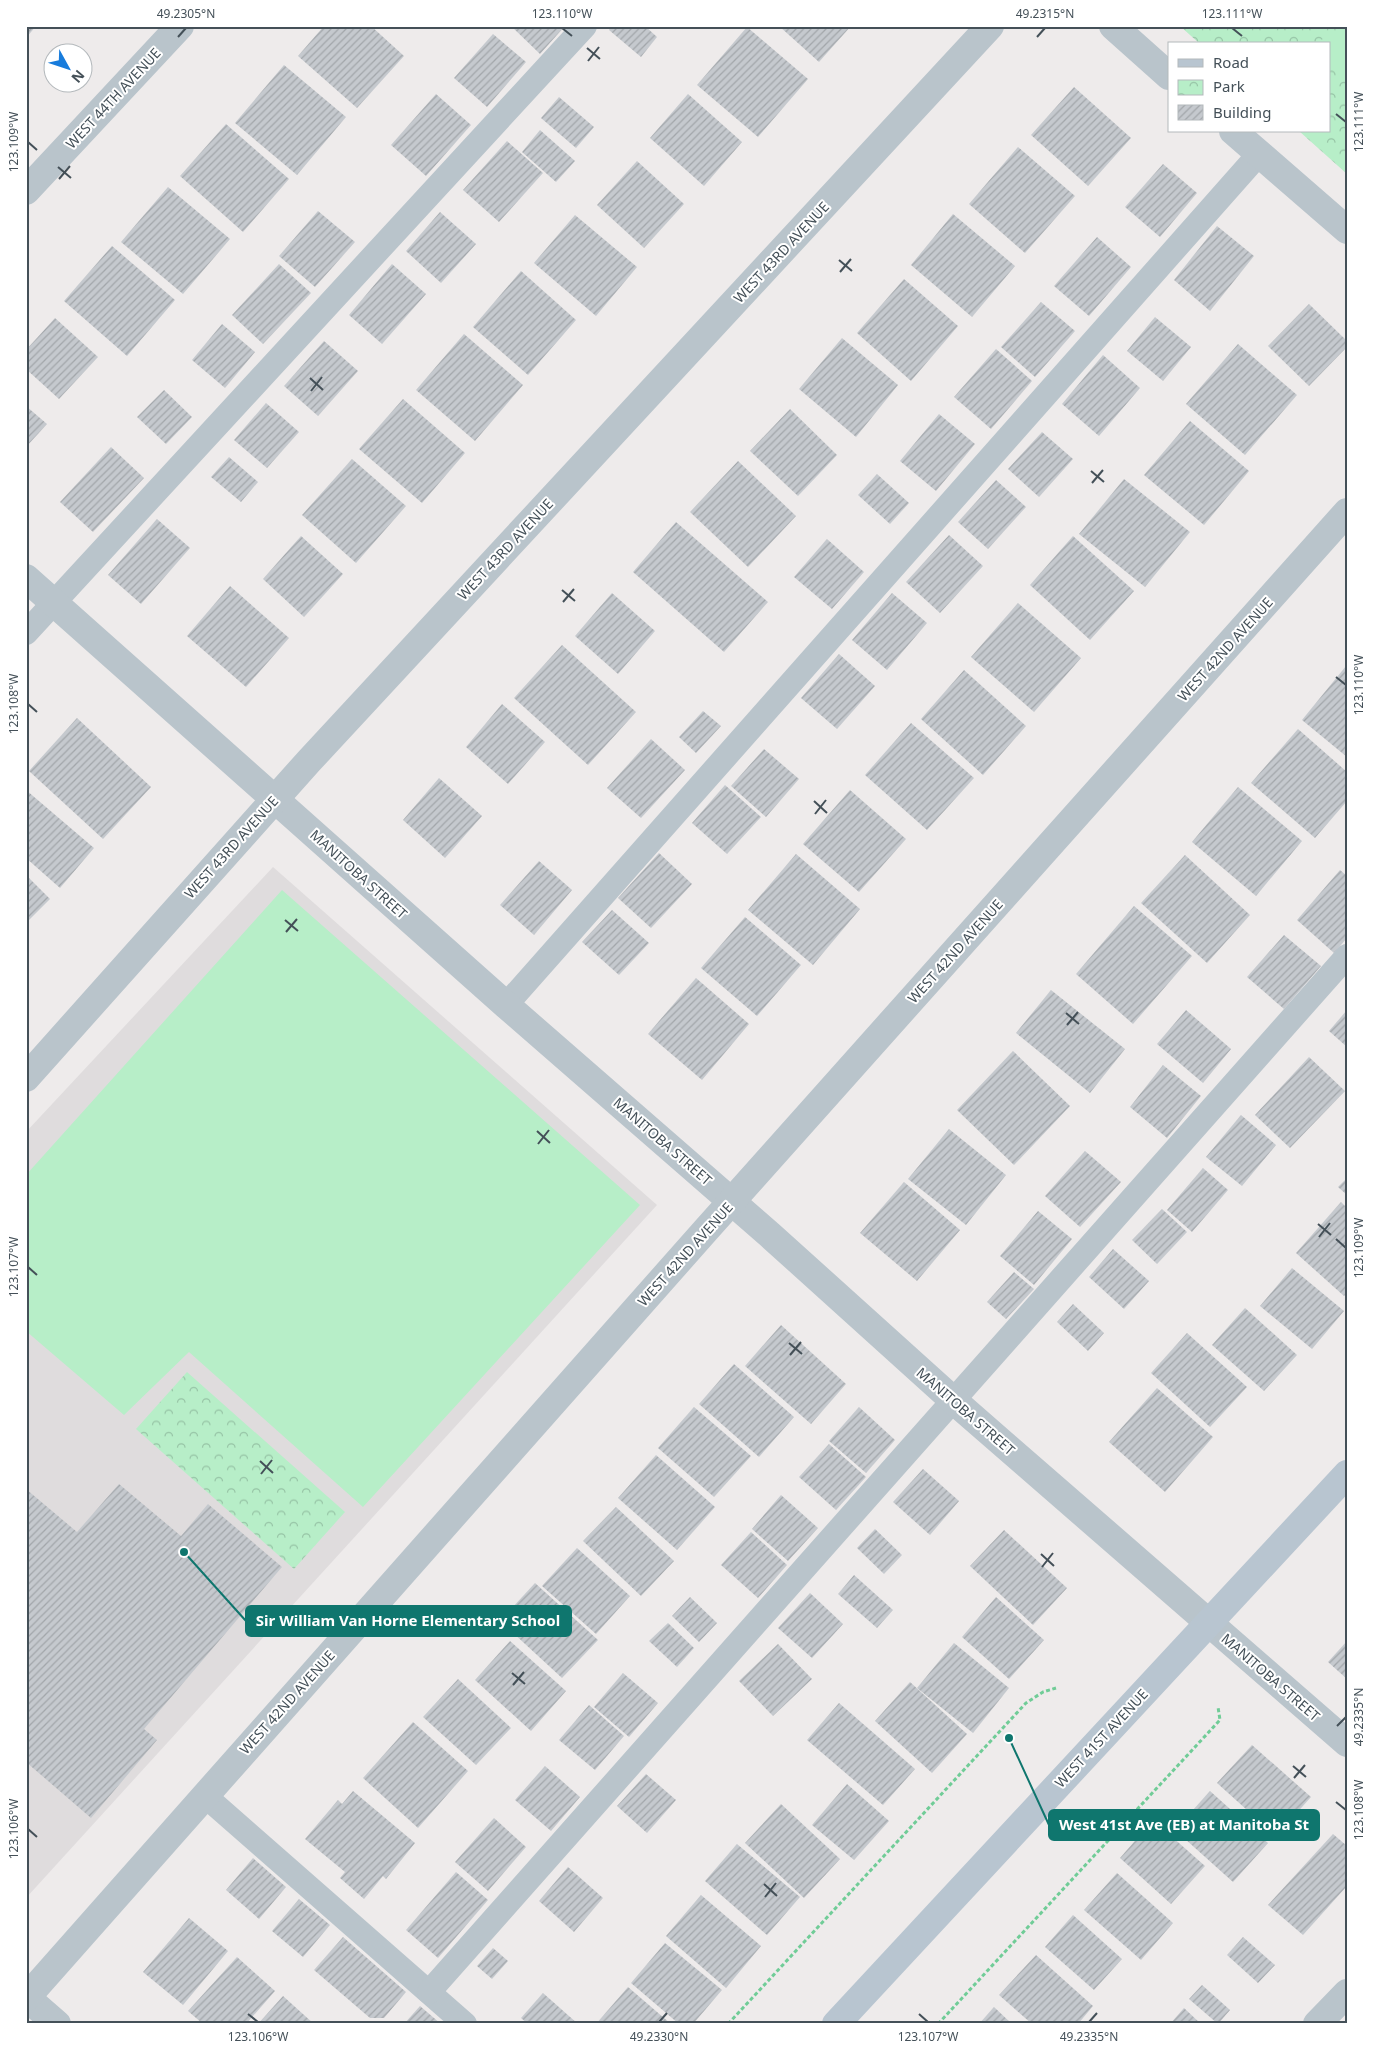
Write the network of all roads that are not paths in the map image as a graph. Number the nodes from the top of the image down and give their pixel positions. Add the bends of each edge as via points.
1 (180, 26) edge
2 (586, 26) edge
3 (990, 26) edge
4 (1113, 26) edge
5 (1168, 75) edge
6 (1234, 132) edge
7 (1259, 154) junction
8 (26, 191) edge
9 (1347, 230) edge
10 (1347, 512) edge
11 (26, 578) edge
12 (54, 602) junction
13 (26, 633) edge
14 (274, 799) junction
15 (1347, 956) edge
16 (506, 1005) junction
17 (26, 1078) edge
18 (732, 1201) junction
19 (954, 1401) junction
20 (1347, 1474) edge
21 (1208, 1622) junction
22 (1347, 1743) edge
23 (204, 1795) junction
24 (429, 1992) junction
25 (1347, 1993) edge
26 (26, 1997) edge
27 (57, 2024) edge
28 (465, 2024) edge
29 (836, 2024) edge
30 (1317, 2024) edge

1 - 8 street, WEST 44TH AVENUE
2 - 12 lane
3 - 14 street, WEST 43RD AVENUE
4 - 5 street
6 - 7 street
7 - 9 street
7 - 16 lane
10 - 18 street, WEST 42ND AVENUE
11 - 12 street, MANITOBA STREET
12 - 13 lane
12 - 14 street, MANITOBA STREET
14 - 16 street, MANITOBA STREET
14 - 17 street, WEST 43RD AVENUE
15 - 19 lane
16 - 18 street, MANITOBA STREET
18 - 19 street, MANITOBA STREET
18 - 23 street, WEST 42ND AVENUE
19 - 21 street, MANITOBA STREET
19 - 24 lane
20 - 21 main road, WEST 41ST AVENUE
21 - 22 street, MANITOBA STREET
21 - 29 main road, WEST 41ST AVENUE
23 - 24 lane
23 - 26 street, WEST 42ND AVENUE
24 - 28 lane
25 - 30 street
26 - 27 street

